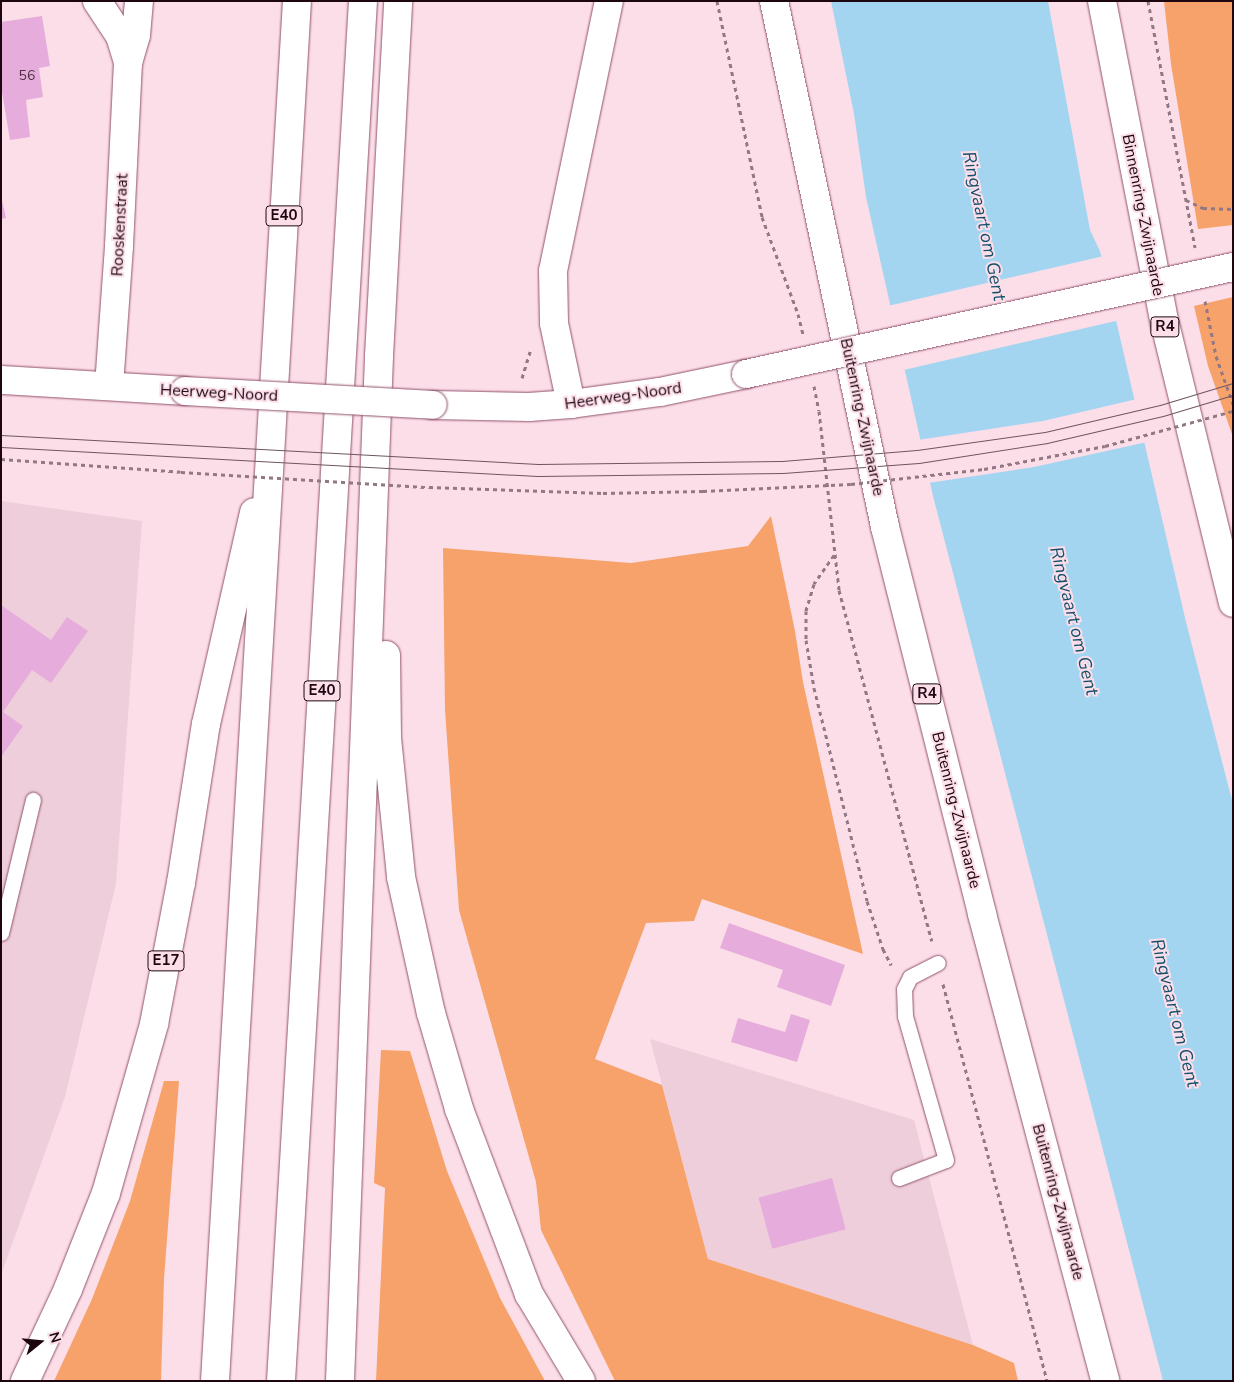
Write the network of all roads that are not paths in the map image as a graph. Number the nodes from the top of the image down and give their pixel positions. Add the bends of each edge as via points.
1 (97, 1) edge
2 (139, 1) edge
3 (297, 1) edge
4 (363, 1) edge
5 (398, 1) edge
6 (609, 1) edge
7 (774, 1) edge
8 (1102, 1) edge
9 (128, 63) junction
10 (1233, 267) edge
11 (379, 356) junction
12 (1, 380) edge
13 (108, 386) junction
14 (571, 404) junction
15 (272, 430) junction
16 (1233, 603) edge
17 (33, 800) dead end
18 (1, 933) edge
19 (938, 963) road end
20 (899, 1178) dead end
21 (25, 1381) edge
22 (215, 1381) edge
23 (281, 1381) edge
24 (340, 1381) edge
25 (581, 1381) edge
26 (1106, 1381) edge

1 - 9 main road, Rooskenstraat via 120,36
2 - 9 main road, Rooskenstraat via 136,34
3 - 15 main road, E40
4 - 23 main road, E40
5 - 11 main road
6 - 14 main road via 553,271 554,323
7 - 26 main road, Buitenring-Zwijnaarde / R4 via 885,527 982,914
8 - 16 main road, Binnenring-Zwijnaarde / R4 via 1165,324
9 - 13 main road, Rooskenstraat via 120,246
10 - 14 main road, Heerweg-Noord, bridge via 660,392
11 - 24 main road
11 - 25 main road via 387,738 401,877 431,1013 459,1109 529,1294
12 - 13 main road, Heerweg-Noord
13 - 14 main road, Heerweg-Noord, bridge via 433,405 529,407
15 - 21 main road, E17 via 206,724 181,883 154,1024 106,1193 68,1289
15 - 22 main road, E40
17 - 18 lane
19 - 20 lane via 910,977 904,989 905,1016 946,1160

